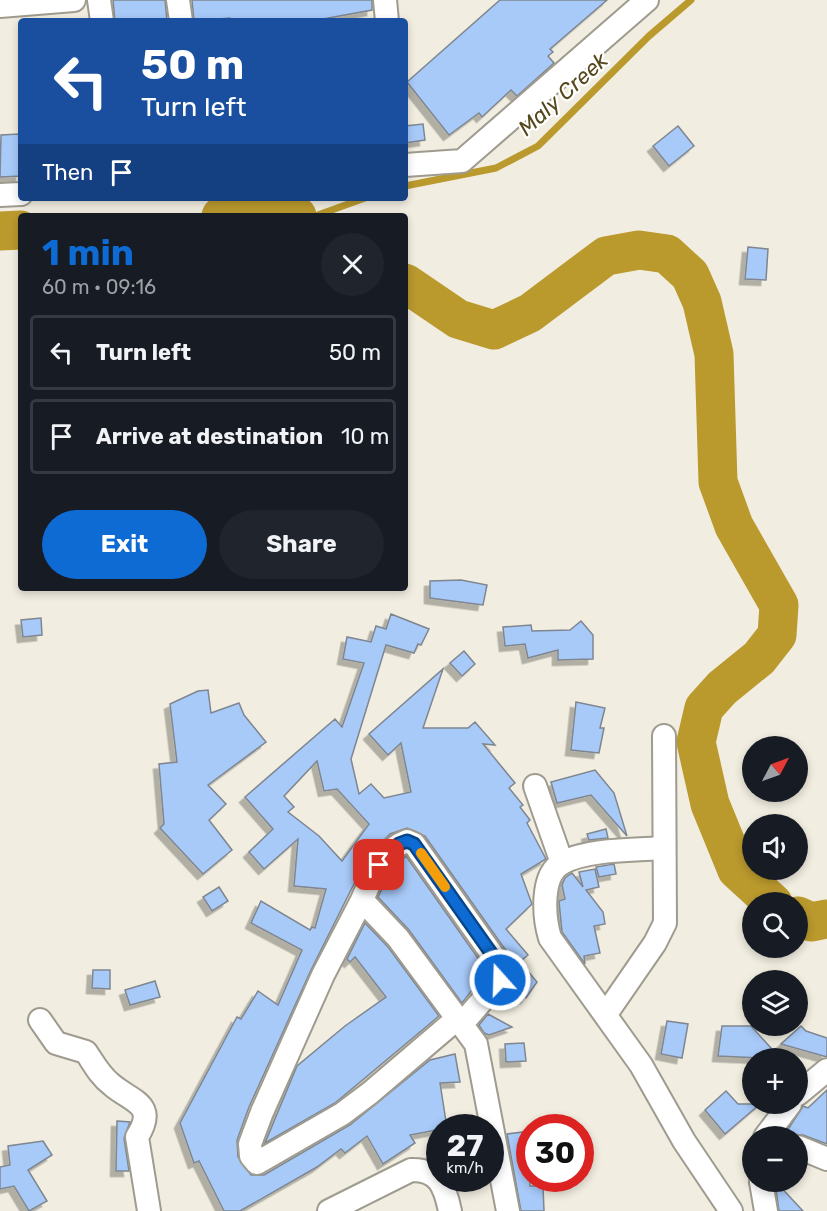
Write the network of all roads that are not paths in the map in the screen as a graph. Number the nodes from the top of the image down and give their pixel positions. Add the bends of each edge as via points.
1 (74, 0) edge
2 (99, 0) edge
3 (178, 0) edge
4 (385, 0) edge
5 (647, 0) edge
6 (0, 6) edge
7 (28, 13) edge
8 (102, 18) edge
9 (181, 18) edge
10 (387, 18) edge
11 (408, 165) edge
12 (18, 194) edge
13 (0, 195) edge
14 (664, 736) dead end
15 (536, 786) dead end
16 (664, 848) junction
17 (562, 863) junction
18 (362, 900) junction
19 (606, 1014) junction
20 (458, 1018) junction
21 (40, 1020) dead end
22 (827, 1070) edge
23 (808, 1086) edge
24 (808, 1151) edge
25 (827, 1159) edge
26 (763, 1192) edge
27 (149, 1211) edge
28 (329, 1211) edge
29 (450, 1211) edge
30 (508, 1211) edge
31 (731, 1211) edge
32 (766, 1211) edge

1 - 7 street
2 - 8 street
3 - 9 street
4 - 10 street
5 - 11 street via 462,161
6 - 7 street
12 - 13 street
14 - 16 street
15 - 17 street
16 - 17 street via 604,853
16 - 19 street via 664,923 655,943
17 - 19 street via 556,867 546,894 548,930 572,972
18 - 20 street via 398,938
18 - 20 street via 390,852 407,841 414,844 501,967 500,980 467,1018
18 - 20 street via 323,975 262,1112 250,1144 251,1156 257,1162 342,1113
19 - 31 street
20 - 30 street via 476,1044
21 - 27 street via 56,1043 86,1052 113,1087 138,1101 145,1114 137,1137
22 - 23 street
24 - 25 street
26 - 32 street
28 - 29 street via 411,1170 422,1170 441,1181

